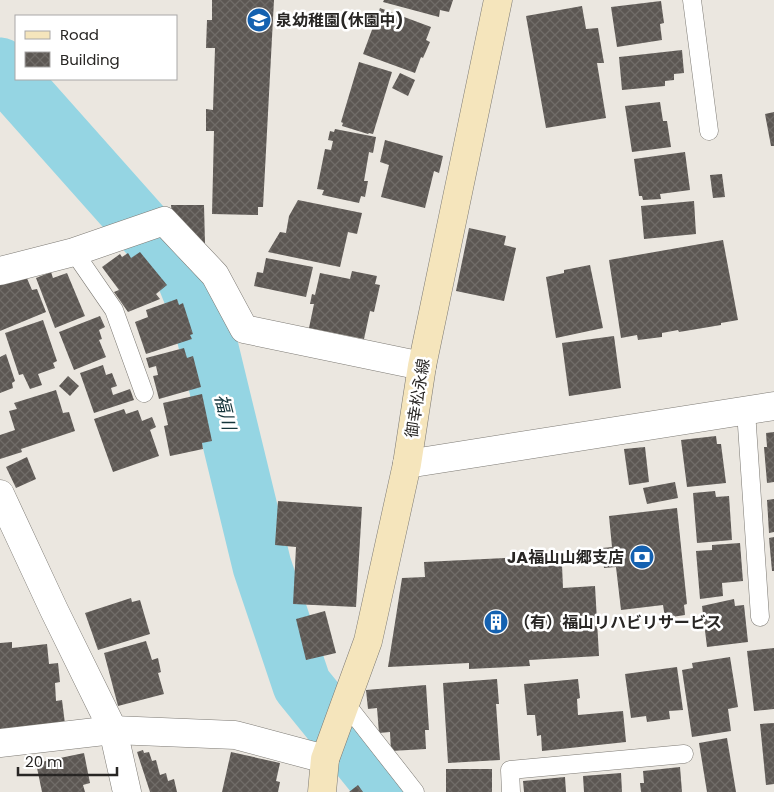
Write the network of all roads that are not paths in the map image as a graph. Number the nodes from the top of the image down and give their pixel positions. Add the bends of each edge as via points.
1 (498, 0) edge
2 (692, 0) edge
3 (709, 131) dead end
4 (74, 252) junction
5 (0, 271) edge
6 (422, 366) junction
7 (144, 393) dead end
8 (774, 406) edge
9 (746, 410) junction
10 (406, 464) junction
11 (0, 494) edge
12 (760, 617) dead end
13 (346, 704) junction
14 (113, 730) junction
15 (0, 743) edge
16 (329, 749) junction
17 (684, 754) dead end
18 (127, 792) edge
19 (322, 792) edge
20 (415, 792) edge
21 (511, 792) edge

1 - 6 main road, 御幸松永線
2 - 3 lane
4 - 5 street
4 - 6 street via 164,221 215,275 244,329
4 - 7 lane via 114,310
6 - 10 main road, 御幸松永線
8 - 9 street
9 - 10 street
9 - 12 lane
10 - 13 main road, 御幸松永線 via 368,641
11 - 14 street
13 - 16 main road, 御幸松永線
13 - 20 lane
14 - 15 street
14 - 16 street via 235,735
14 - 18 street
16 - 19 main road, 御幸松永線
17 - 21 lane via 510,770

